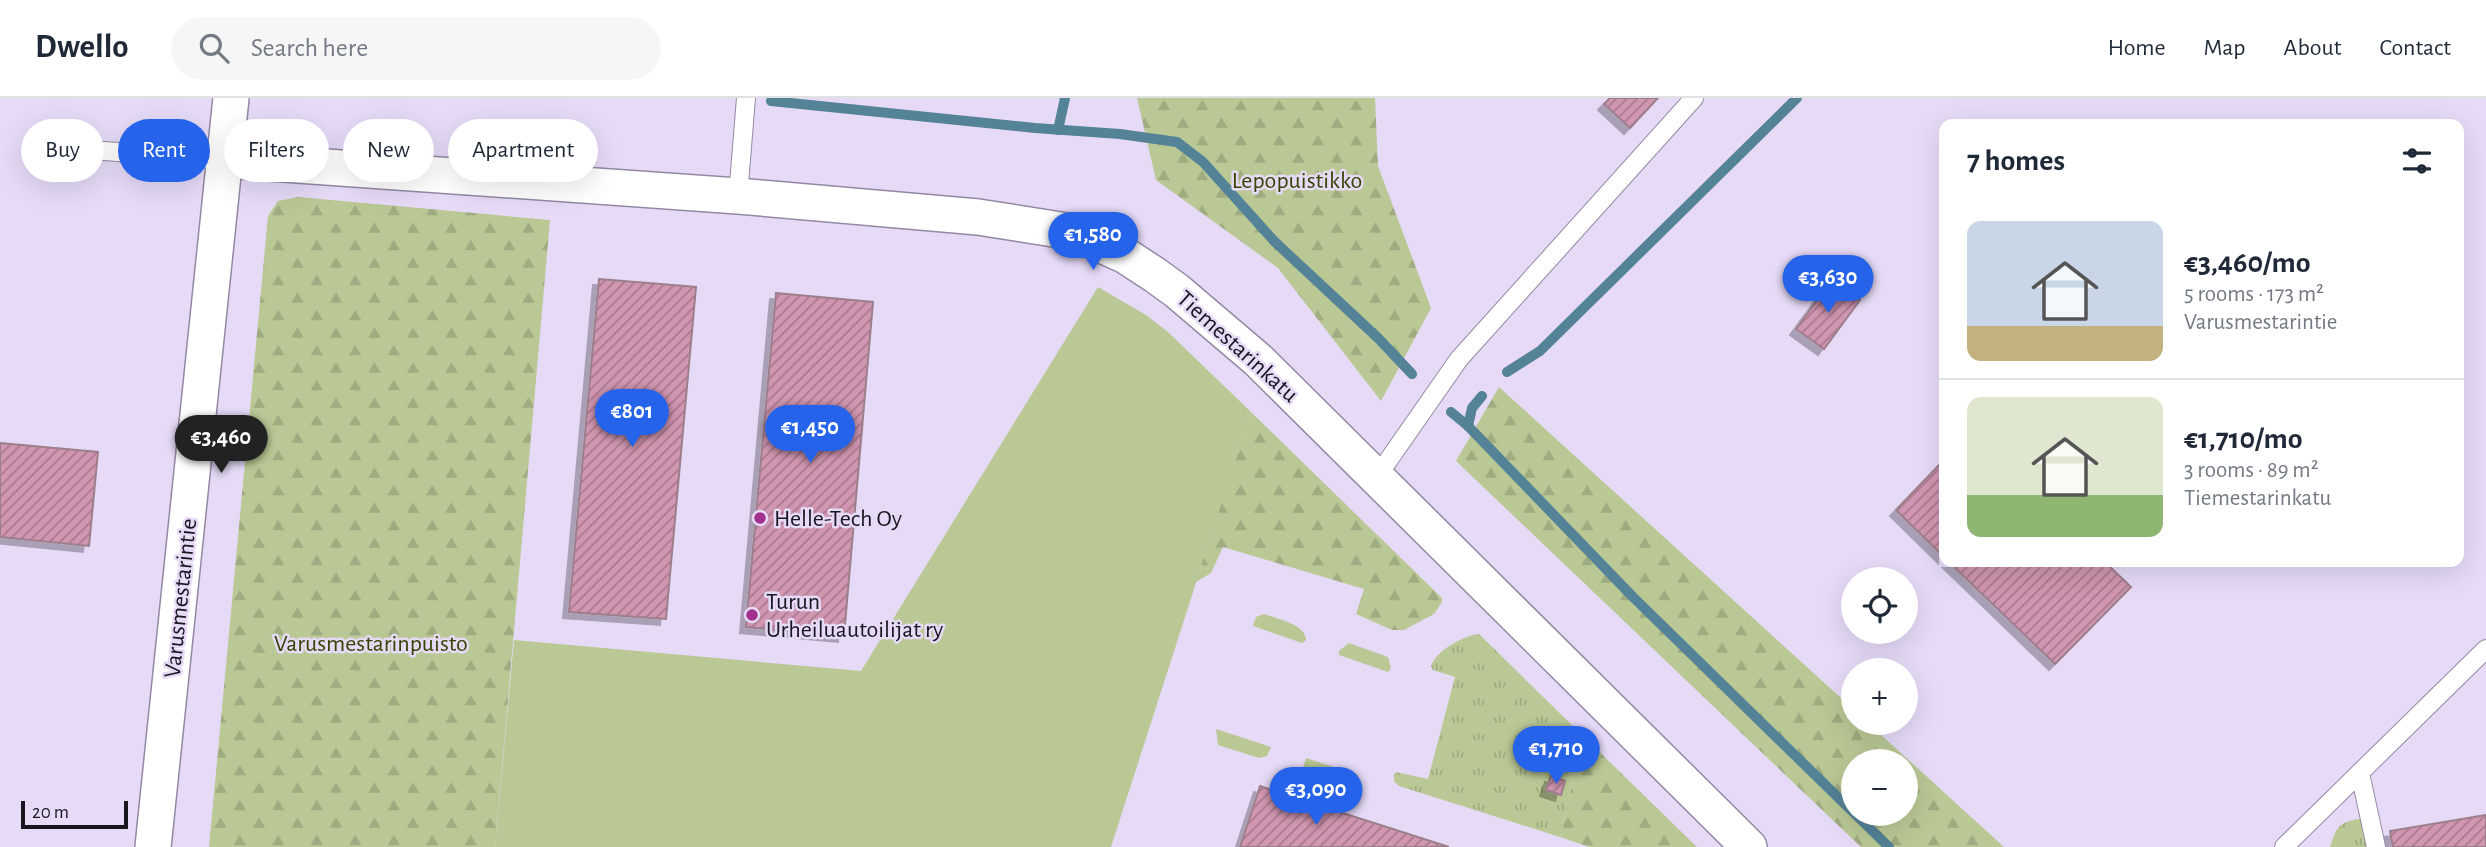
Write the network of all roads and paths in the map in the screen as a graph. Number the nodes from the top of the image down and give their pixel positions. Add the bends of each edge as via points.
1 (231, 98) edge
2 (746, 98) edge
3 (1693, 98) edge
4 (230, 119) edge
5 (104, 151) dead end
6 (224, 160) edge
7 (329, 167) edge
8 (225, 182) edge
9 (738, 196) junction
10 (1376, 478) junction
11 (2486, 649) edge
12 (2360, 773) junction
13 (153, 847) edge
14 (1749, 847) edge
15 (2284, 847) edge
16 (2376, 847) edge

1 - 4 street, Varusmestarintie
2 - 9 lane
3 - 10 lane via 1459,359
5 - 6 lane
7 - 9 street, Tiemestarinkatu
8 - 13 street, Varusmestarintie
9 - 10 street, Tiemestarinkatu via 978,217 1073,232 1126,256 1177,291 1258,360
10 - 14 street, Tiemestarinkatu
11 - 12 lane
12 - 15 lane
12 - 16 lane

